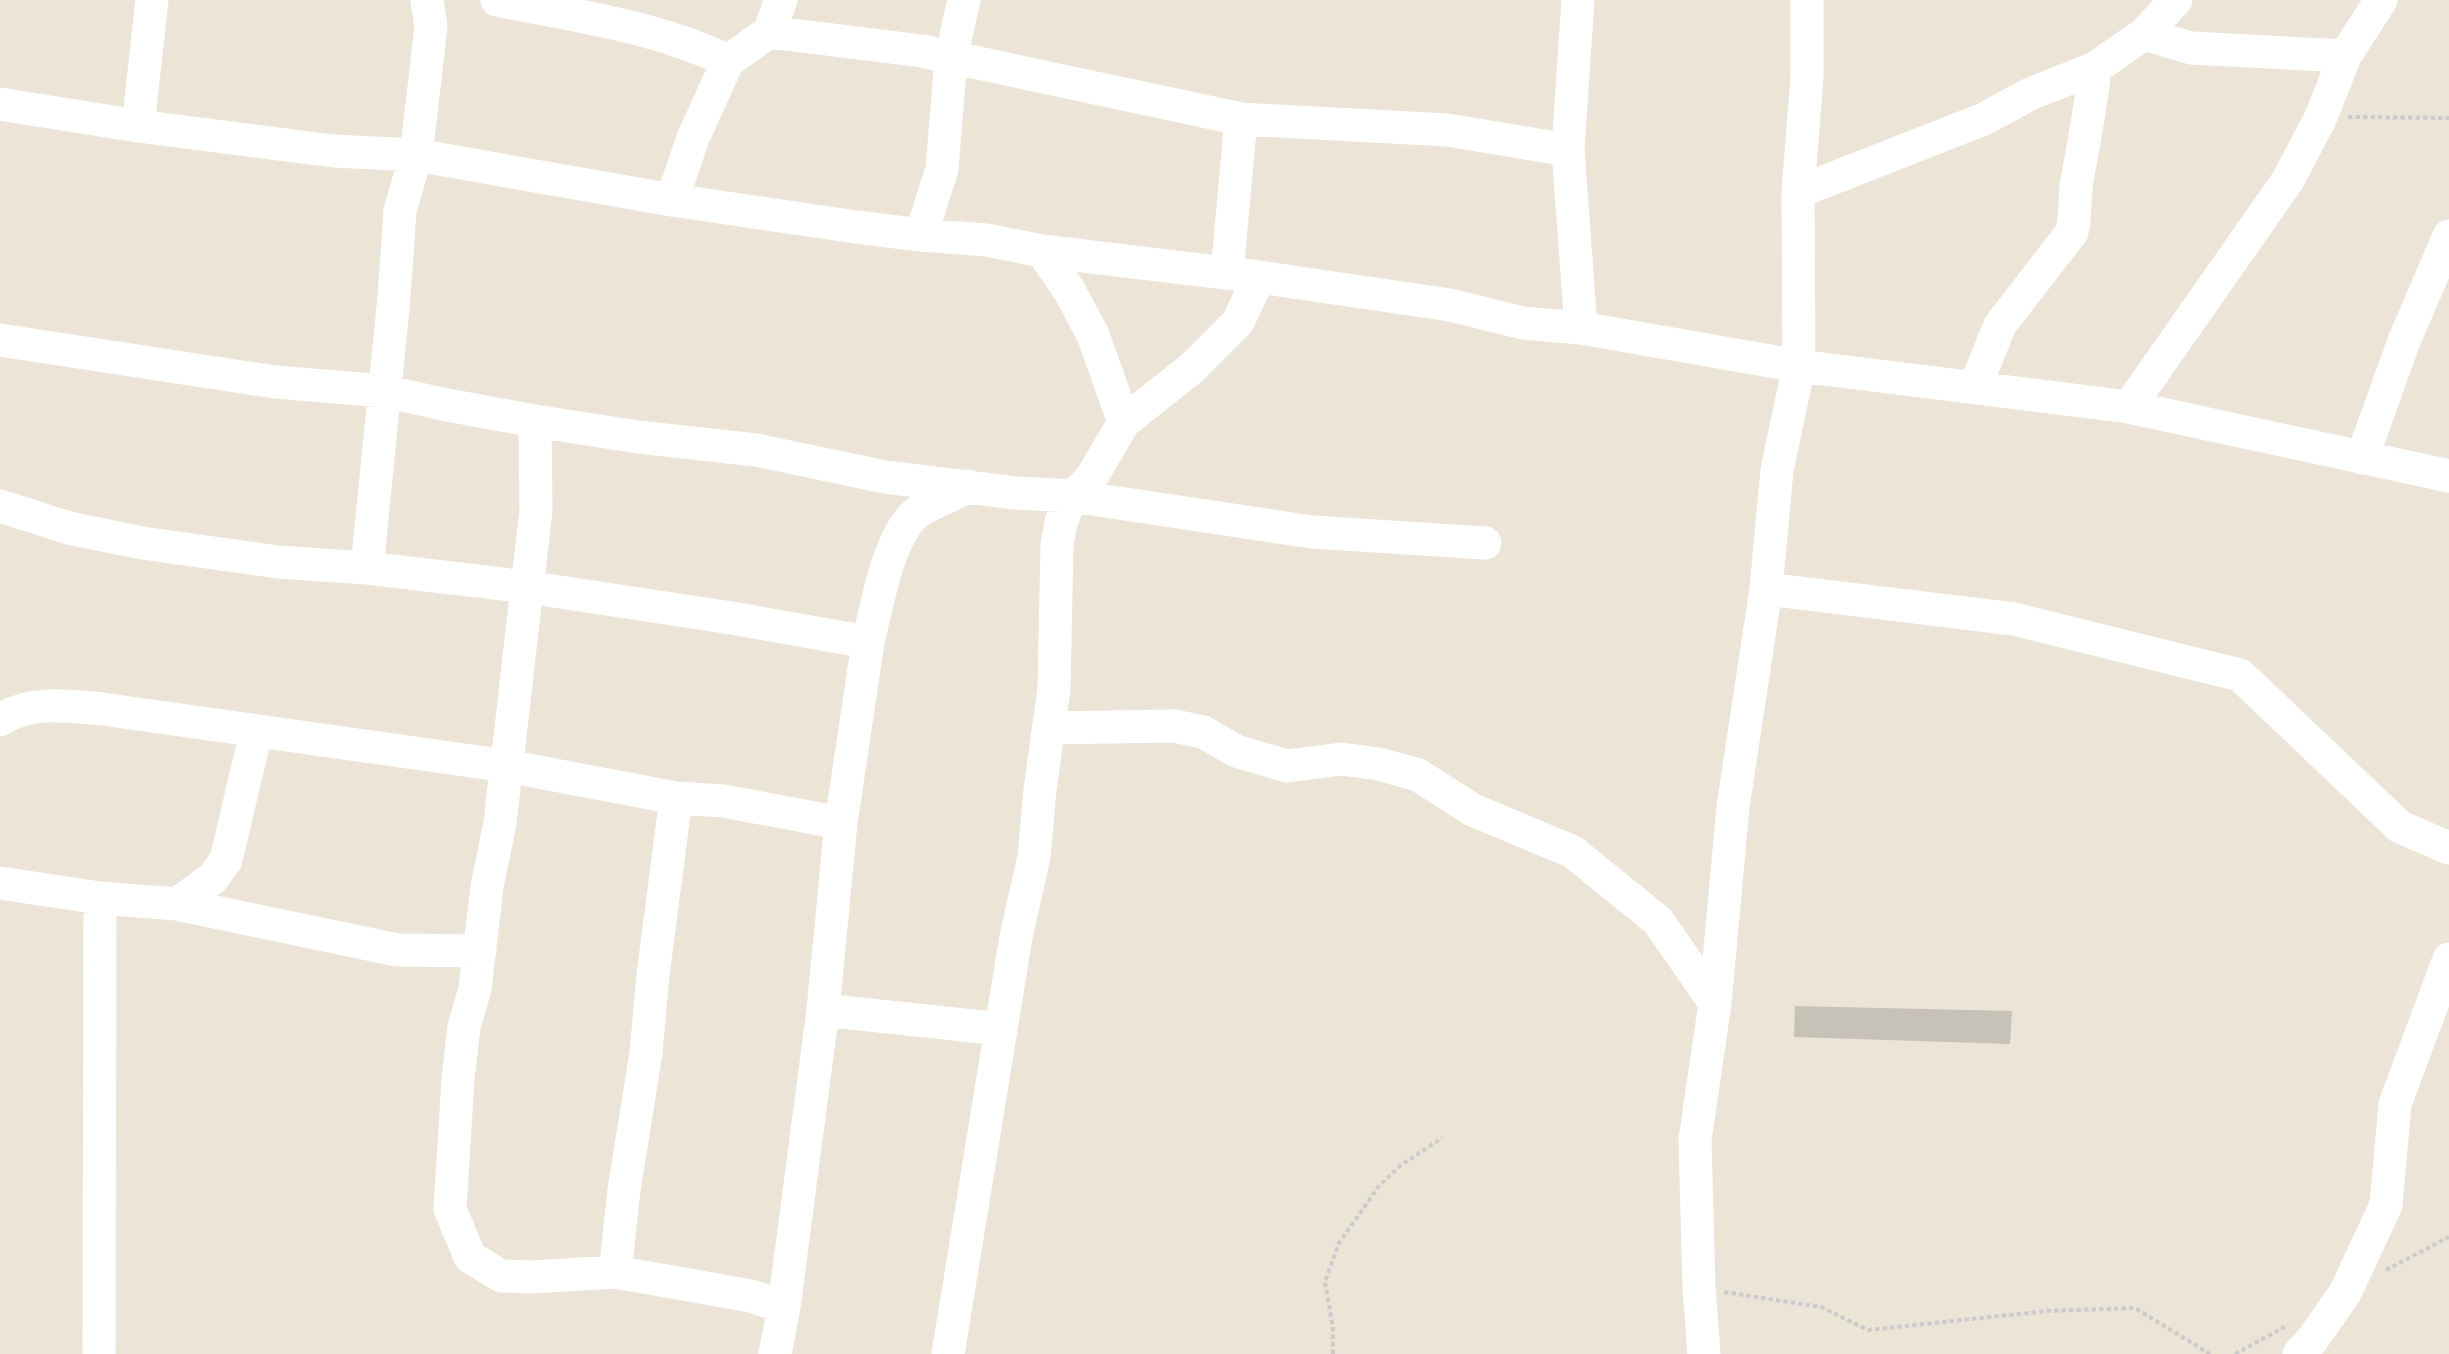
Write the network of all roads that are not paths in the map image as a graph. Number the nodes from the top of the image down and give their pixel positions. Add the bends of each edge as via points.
1 (152, 0) edge
2 (427, 0) edge
3 (497, 0) edge
4 (781, 0) edge
5 (964, 0) edge
6 (1578, 0) edge
7 (1807, 0) edge
8 (2176, 0) edge
9 (2381, 0) edge
10 (769, 32) junction
11 (2144, 33) junction
12 (2345, 56) junction
13 (951, 58) junction
14 (728, 61) junction
15 (2095, 68) junction
16 (4, 107) edge
17 (1241, 119) junction
18 (138, 126) junction
19 (1568, 150) junction
20 (416, 155) junction
21 (1798, 192) junction
22 (672, 200) junction
23 (921, 235) junction
24 (2449, 236) edge
25 (1042, 251) junction
26 (1227, 273) junction
27 (1259, 277) junction
28 (1581, 328) junction
29 (0, 340) edge
30 (1799, 366) junction
31 (1975, 387) junction
32 (385, 391) junction
33 (2129, 407) junction
34 (535, 421) junction
35 (1124, 422) junction
36 (2362, 458) junction
37 (2449, 476) edge
38 (969, 486) junction
39 (1072, 496) junction
40 (0, 506) edge
41 (1485, 543) dead end
42 (367, 568) junction
43 (527, 587) junction
44 (1766, 589) junction
45 (868, 642) junction
46 (0, 720) edge
47 (1049, 728) junction
48 (256, 732) junction
49 (507, 766) junction
50 (676, 798) junction
51 (842, 823) junction
52 (2449, 848) edge
53 (0, 883) edge
54 (100, 898) junction
55 (177, 904) junction
56 (480, 951) junction
57 (2449, 959) edge
58 (1715, 1003) junction
59 (823, 1010) junction
60 (1001, 1029) junction
61 (615, 1272) junction
62 (784, 1307) junction
63 (99, 1354) edge
64 (775, 1354) edge
65 (948, 1354) edge
66 (1704, 1354) edge
67 (2299, 1354) edge

1 - 18 street
2 - 20 street via 431,27
3 - 14 street via 635,28
4 - 10 street
5 - 13 street
6 - 19 street
7 - 21 street via 1807,76
8 - 11 street
9 - 12 street
10 - 13 street
10 - 14 street
11 - 12 street via 2191,48
11 - 15 street
12 - 33 street via 2321,117 2288,180
13 - 17 street
13 - 23 street via 942,169
14 - 22 street via 693,138
15 - 21 street via 2030,94 1984,120
15 - 31 street via 2072,232 2000,325
16 - 18 street
17 - 19 street via 1447,130
17 - 26 street
18 - 20 street via 333,151
19 - 28 street
20 - 22 street
20 - 32 street via 400,211
21 - 30 street
22 - 23 street
23 - 25 street via 986,240
24 - 36 street via 2404,340
25 - 26 street
25 - 35 street via 1093,335
26 - 27 street
27 - 28 street via 1450,305 1523,323
27 - 35 street via 1238,322 1192,368
28 - 30 street
29 - 32 street via 274,382
30 - 31 street
30 - 44 street via 1777,470
31 - 33 street
32 - 34 street
32 - 42 street
33 - 36 street
34 - 38 street via 756,450 885,477
34 - 43 street via 536,510
35 - 39 street via 1090,480
36 - 37 street
38 - 39 street
38 - 45 street via 912,517 888,559
39 - 41 street via 1311,532
39 - 47 street via 1060,522 1057,545 1054,689
40 - 42 street via 69,528 142,543 278,562
42 - 43 street
43 - 45 street
43 - 49 street
44 - 52 street via 2014,619 2240,675 2400,827
44 - 58 street via 1733,807
45 - 51 street
46 - 48 street via 13,712 52,705
47 - 58 street via 1174,726 1203,732 1236,751 1287,766 1341,759 1418,775 1473,810 1573,852 1658,921
47 - 60 street via 1034,857
48 - 49 street
48 - 55 street via 226,860 213,878
49 - 50 street
49 - 56 street
50 - 51 street via 723,801
50 - 61 street
51 - 59 street
53 - 54 street
54 - 55 street
54 - 63 street
55 - 56 street via 397,950
56 - 61 street via 458,1079 450,1209 457,1228 470,1257 501,1276
57 - 67 street via 2395,1104 2385,1205 2345,1293
58 - 66 street via 1695,1140
59 - 60 street
59 - 62 street
60 - 65 street
61 - 62 street via 751,1296
62 - 64 street

